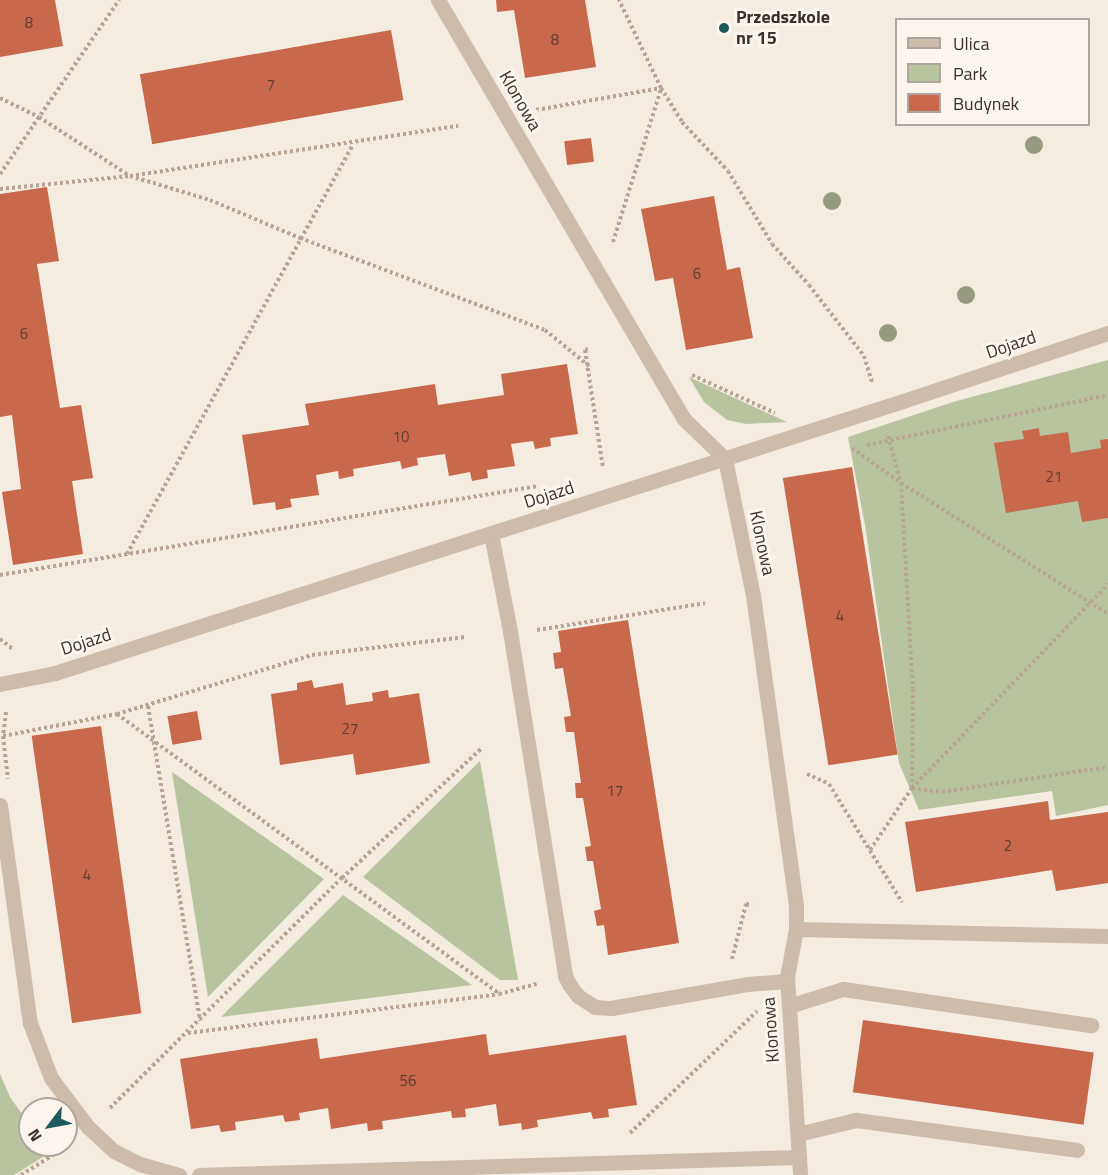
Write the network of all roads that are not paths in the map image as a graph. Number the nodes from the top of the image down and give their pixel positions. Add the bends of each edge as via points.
1 (438, 0) edge
2 (1108, 333) edge
3 (725, 459) junction
4 (491, 534) junction
5 (0, 684) edge
6 (0, 806) edge
7 (796, 929) junction
8 (1108, 936) edge
9 (788, 981) junction
10 (789, 1006) junction
11 (1091, 1025) dead end
12 (798, 1134) junction
13 (1077, 1150) dead end
14 (798, 1157) junction
15 (179, 1175) edge
16 (199, 1175) edge
17 (800, 1175) edge

1 - 3 street, Klonowa via 683,418
2 - 3 street, Dojazd
3 - 4 street, Dojazd
3 - 7 street, Klonowa via 753,595 790,850
4 - 5 street, Dojazd via 55,673
4 - 9 street via 565,976 578,996 595,1006 611,1008 747,984
6 - 15 street via 30,1023 51,1078 87,1127 114,1151 140,1164
7 - 8 street
7 - 9 street, Klonowa
9 - 10 street, Klonowa
10 - 11 street via 843,989
10 - 12 street, Klonowa
12 - 13 street via 856,1120
12 - 14 street, Klonowa
14 - 16 street
14 - 17 street, Klonowa

